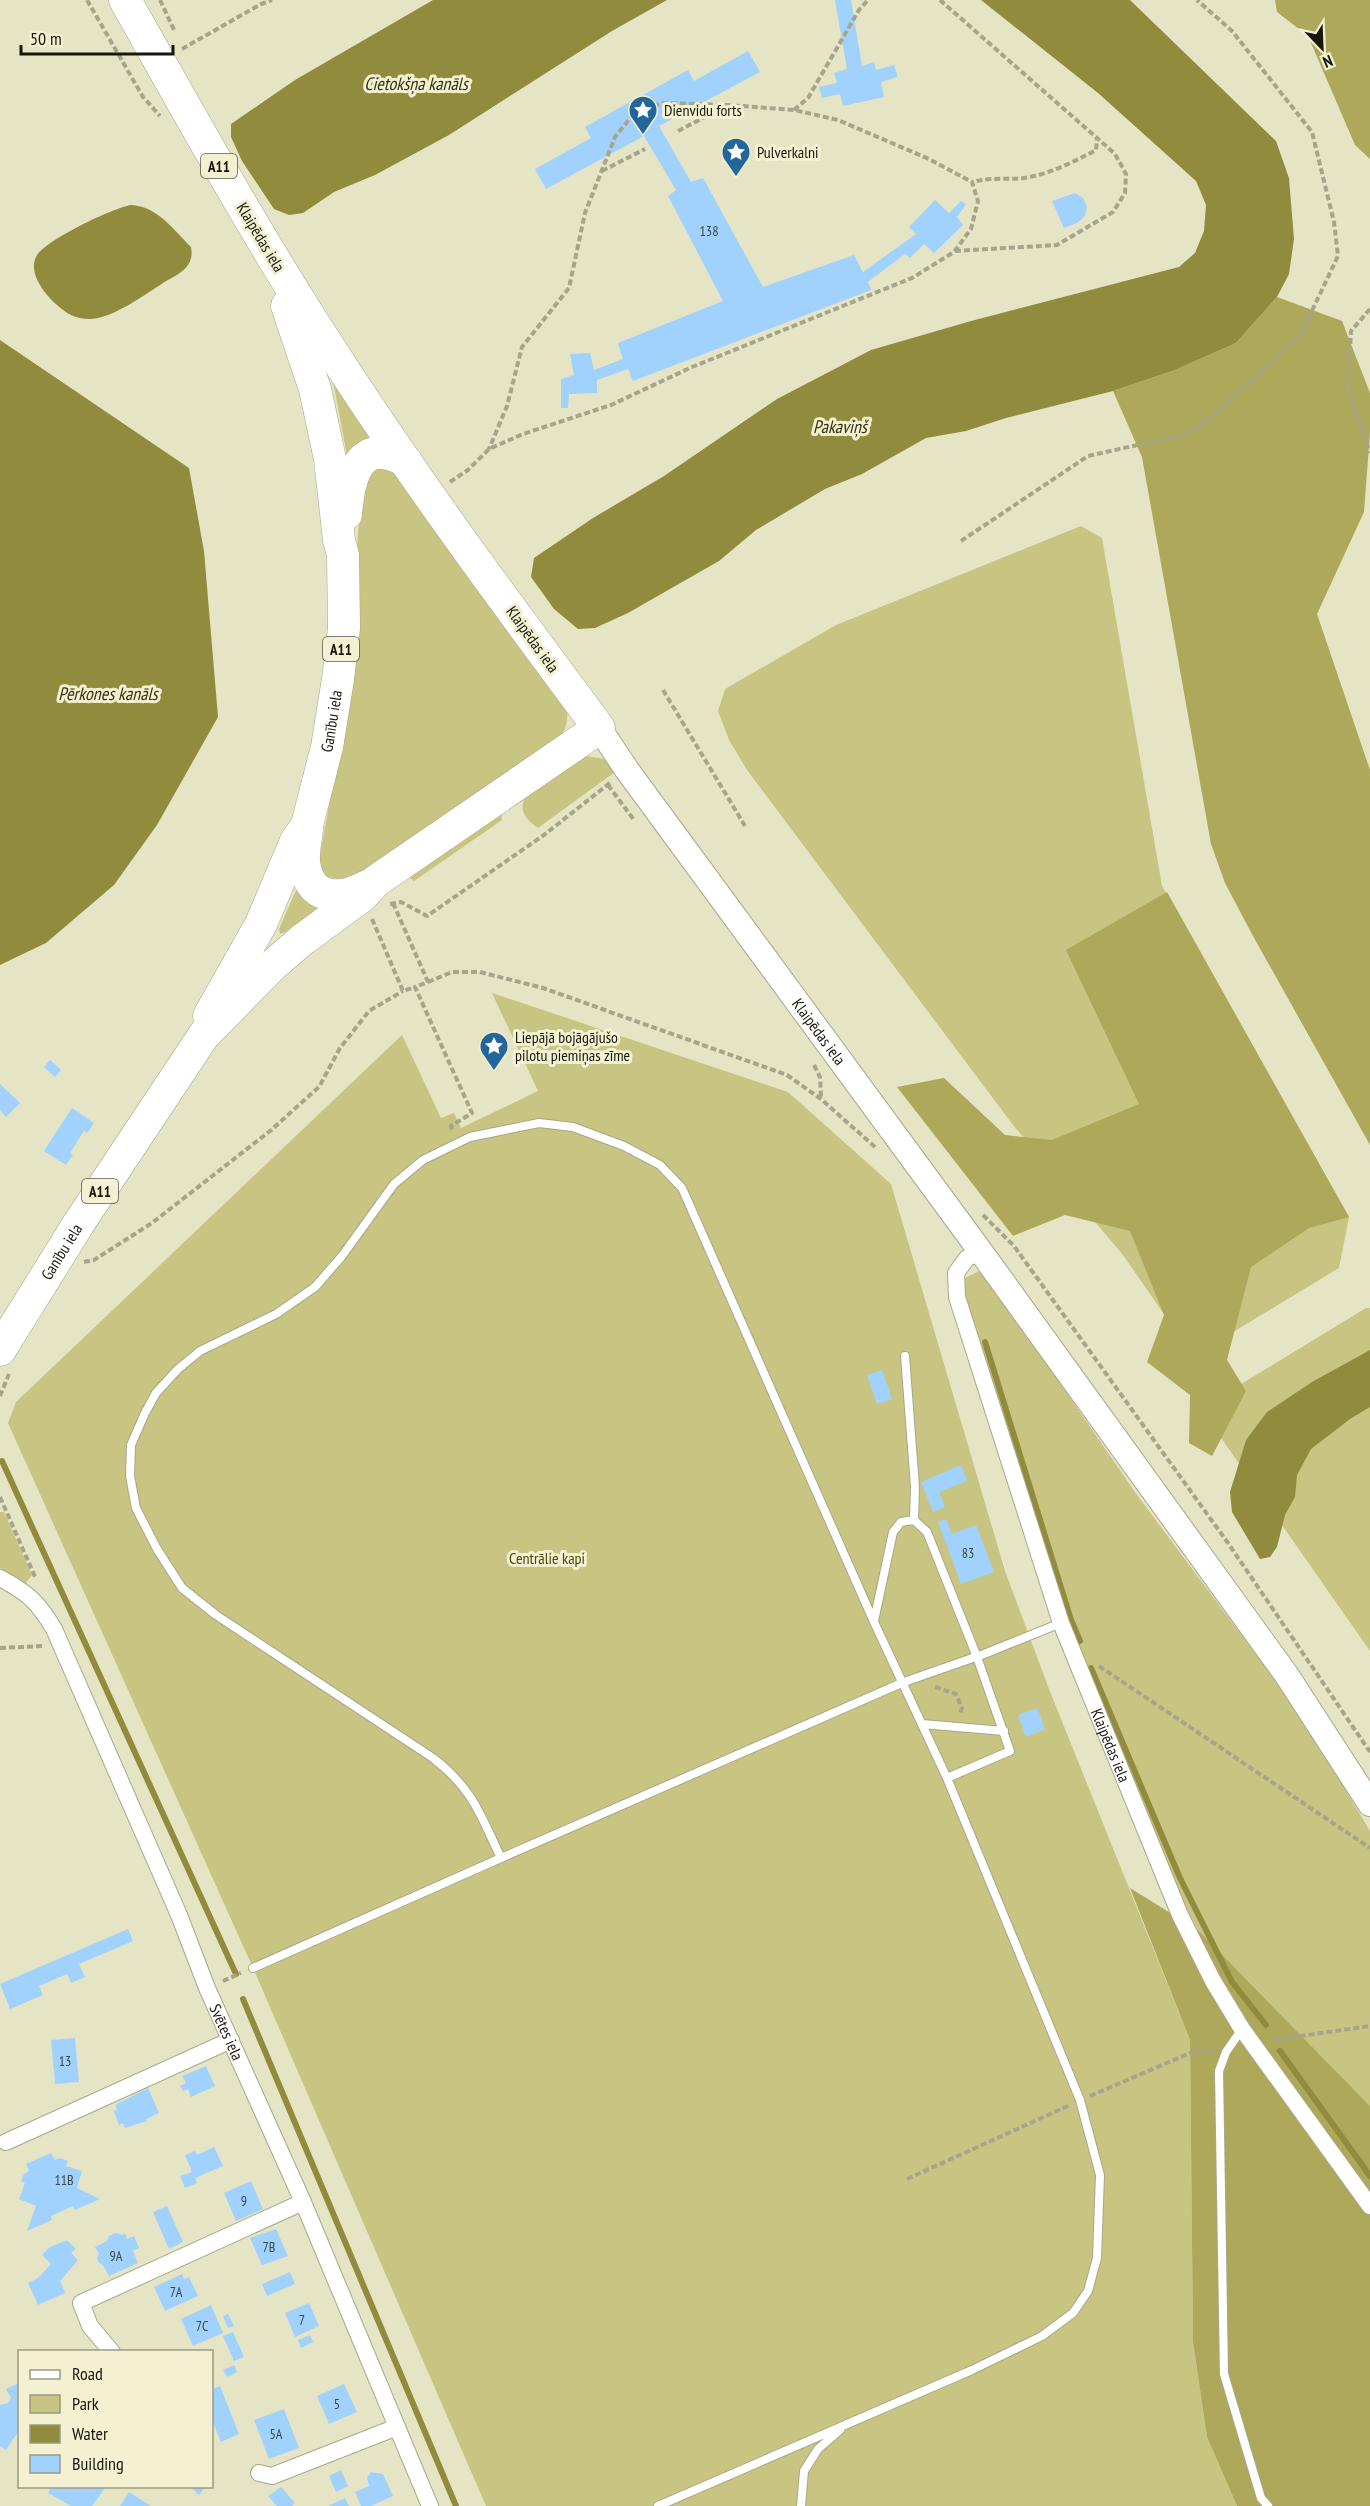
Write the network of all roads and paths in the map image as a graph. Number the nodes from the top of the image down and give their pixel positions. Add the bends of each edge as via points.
1 (125, 0) edge
2 (272, 0) edge
3 (868, 0) edge
4 (940, 0) edge
5 (1197, 0) edge
6 (182, 49) dead end
7 (728, 105) junction
8 (794, 110) junction
9 (678, 131) dead end
10 (1097, 138) junction
11 (645, 149) dead end
12 (602, 171) junction
13 (972, 182) junction
14 (266, 246) junction
15 (954, 252) junction
16 (1370, 309) edge
17 (489, 449) junction
18 (1370, 453) edge
19 (406, 461) junction
20 (429, 496) junction
21 (961, 541) dead end
22 (343, 555) junction
23 (663, 690) dead end
24 (599, 728) junction
25 (618, 777) dead end
26 (307, 825) junction
27 (745, 826) dead end
28 (385, 896) junction
29 (370, 914) dead end
30 (428, 982) junction
31 (415, 987) junction
32 (403, 991) junction
33 (204, 1035) junction
34 (458, 1144) junction
35 (878, 1150) dead end
36 (976, 1208) dead end
37 (981, 1252) junction
38 (86, 1256) dead end
39 (905, 1356) dead end
40 (7, 1357) edge
41 (0, 1396) edge
42 (0, 1497) edge
43 (914, 1520) junction
44 (0, 1578) edge
45 (40, 1606) junction
46 (874, 1622) junction
47 (1061, 1623) junction
48 (60, 1645) junction
49 (1070, 1647) junction
50 (0, 1648) edge
51 (977, 1657) junction
52 (914, 1679) junction
53 (904, 1682) junction
54 (922, 1724) junction
55 (958, 1727) junction
56 (1004, 1731) junction
57 (1370, 1752) edge
58 (947, 1778) junction
59 (1370, 1804) edge
60 (1370, 1848) edge
61 (501, 1858) junction
62 (253, 1968) joint
63 (207, 1988) junction
64 (1370, 2026) edge
65 (1242, 2029) junction
66 (231, 2040) junction
67 (1252, 2043) junction
68 (1226, 2052) junction
69 (1080, 2100) junction
70 (6, 2142) dead end
71 (907, 2179) dead end
72 (303, 2202) junction
73 (1370, 2206) edge
74 (110, 2350) edge
75 (847, 2424) junction
76 (397, 2427) junction
77 (259, 2473) dead end
78 (430, 2506) edge
79 (658, 2506) edge
80 (801, 2506) edge
81 (1268, 2506) edge

1 - 14 highway, Klaipēdas iela / A11
2 - 6 path
3 - 8 path via 808,98
4 - 10 path
5 - 21 path via 1232,31 1312,132 1334,222 1338,256 1301,334 1219,411 1187,434 1088,456
7 - 8 path
7 - 9 path
7 - 12 path via 663,103 636,111 615,137
8 - 13 path via 837,120
10 - 13 path via 1096,150 1056,169 1024,178 992,177
10 - 15 path via 1115,154 1126,174 1125,193 1113,212 1057,245
11 - 12 path
12 - 17 path via 585,213 569,288 522,347 507,406
13 - 15 path via 978,201 971,230
14 - 19 highway, Klaipēdas iela / A11
14 - 22 highway, Ganību iela / A11 via 315,389 330,459
15 - 17 path via 912,278 692,367 611,405
16 - 18 path via 1351,332 1348,389
17 - 20 path via 468,470
19 - 20 highway, Klaipēdas iela / A11
19 - 22 highway via 387,453 358,464 348,496
20 - 24 highway, Klaipēdas iela / A11
22 - 26 highway, Ganību iela / A11 via 344,628 338,679 327,747
23 - 27 path
24 - 28 highway, Ganību iela / A11
24 - 37 main road, Klaipēdas iela
25 - 28 path via 544,835 427,916
26 - 28 highway via 304,863 312,887 329,897
26 - 33 highway, Ganību iela / A11 via 296,841 261,924 207,1020
28 - 30 path
28 - 33 highway, Ganību iela / A11 via 362,896 302,940
29 - 32 path
30 - 31 path
30 - 35 path via 452,972 480,972 543,988 787,1075 821,1099
31 - 32 path
31 - 34 path via 472,1113 451,1126
32 - 38 path via 369,1011 340,1048 319,1087 270,1131 152,1223 94,1260 81,1263
33 - 40 highway, Ganību iela / A11 via 79,1222
34 - 46 lane via 470,1137 539,1123 573,1127 624,1146 660,1165 682,1188
34 - 61 lane via 423,1160 394,1184 315,1287 276,1314 200,1352 178,1369 156,1392 145,1413 131,1445 130,1476 136,1508 182,1588 216,1615 454,1774 471,1795
36 - 57 path via 1014,1246 1228,1544
37 - 47 street, Klaipēdas iela via 967,1258 956,1273 957,1297
37 - 59 main road, Klaipēdas iela via 1288,1677
39 - 43 lane
40 - 41 path
42 - 45 path via 44,1595
43 - 46 lane via 901,1522 893,1533
43 - 51 lane via 927,1532
44 - 45 street, Svētes iela
45 - 48 street, Svētes iela
46 - 53 lane
47 - 49 street, Klaipēdas iela
47 - 51 lane
48 - 50 path
48 - 63 street, Svētes iela via 179,1915
49 - 60 path
49 - 65 street, Klaipēdas iela via 1180,1915
51 - 52 lane
51 - 56 lane
52 - 53 lane
52 - 55 path via 956,1694 962,1708
53 - 54 lane
53 - 61 lane
54 - 55 lane
54 - 58 lane
55 - 56 lane
56 - 58 lane via 1010,1751
58 - 69 lane
61 - 62 lane
62 - 63 path
63 - 66 street, Svētes iela
64 - 67 path
65 - 67 street, Klaipēdas iela
65 - 68 lane
66 - 70 street
66 - 72 street, Svētes iela
67 - 73 street, Klaipēdas iela
68 - 69 path via 1190,2053
68 - 81 lane via 1219,2071 1224,2373 1261,2498
69 - 71 path
69 - 75 lane via 1100,2175 1099,2217 1097,2258 1088,2291 1073,2313 1042,2336
72 - 74 street via 81,2303 90,2325
72 - 76 street, Svētes iela
75 - 79 lane
75 - 80 lane via 818,2449 804,2471
76 - 77 street via 272,2476
76 - 78 street, Svētes iela

